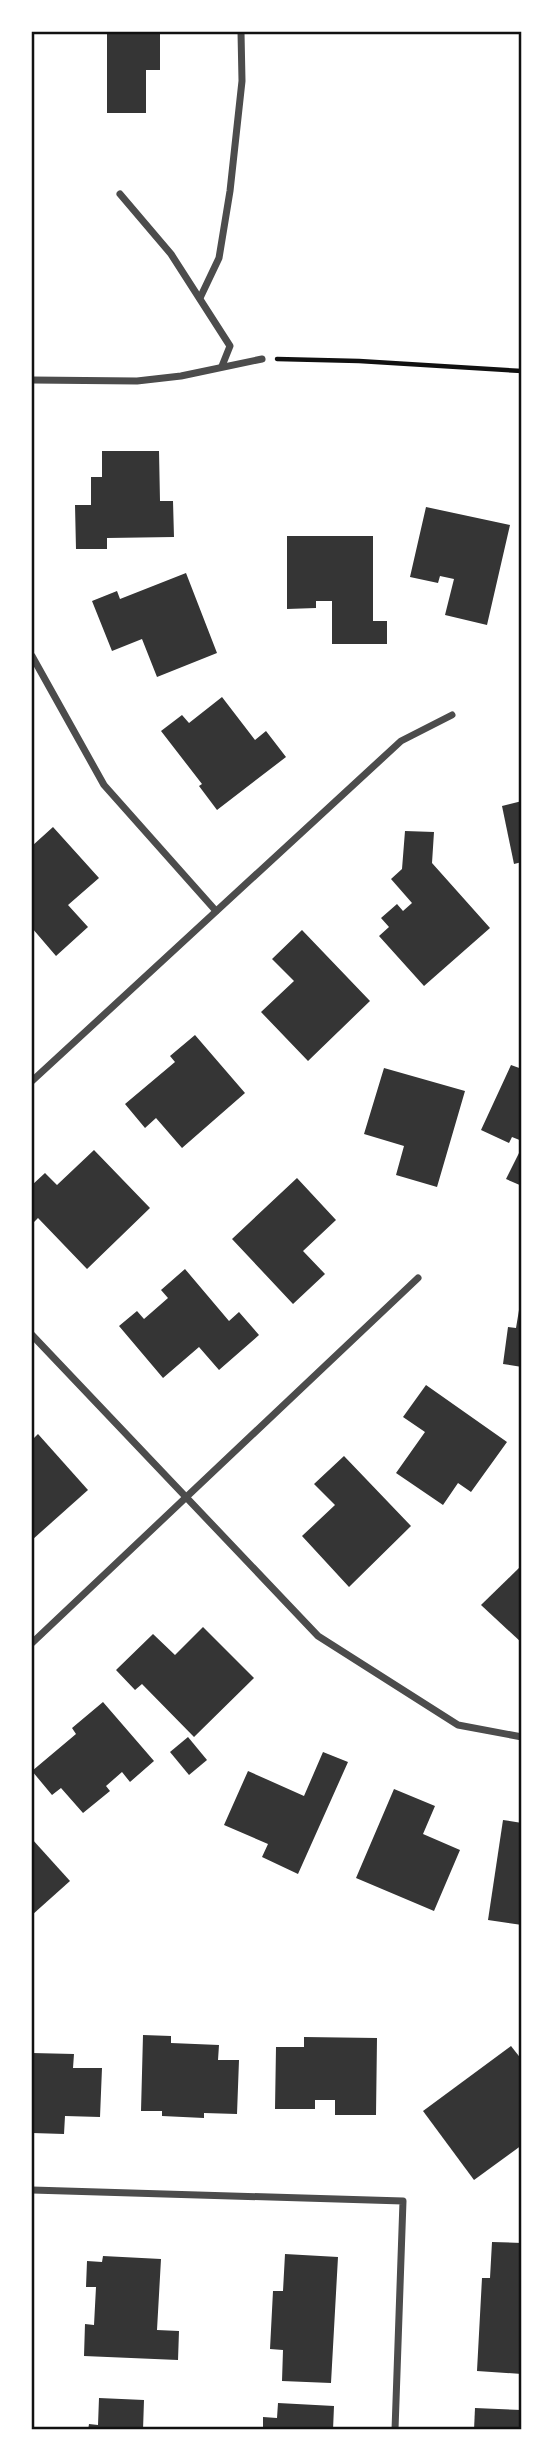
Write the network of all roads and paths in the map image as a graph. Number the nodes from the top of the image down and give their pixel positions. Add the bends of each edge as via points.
1 (242, 32) edge
2 (120, 194) dead end
3 (200, 298) junction
4 (262, 359) joint
5 (222, 366) junction
6 (522, 371) edge
7 (32, 380) edge
8 (32, 656) edge
9 (452, 715) dead end
10 (216, 911) junction
11 (32, 1081) edge
12 (418, 1278) dead end
13 (32, 1335) edge
14 (187, 1498) junction
15 (32, 1643) edge
16 (522, 1737) edge
17 (32, 2190) edge
18 (395, 2430) edge

1 - 3 street via 242,81 230,191 219,258
2 - 3 street via 172,254
3 - 5 street via 230,346
4 - 5 street
4 - 6 path
5 - 7 street via 137,382
8 - 10 street via 104,785
9 - 10 street via 401,741
10 - 11 street
12 - 14 street
13 - 14 street
14 - 15 street
14 - 16 street via 318,1636 458,1724
17 - 18 street via 402,2201

